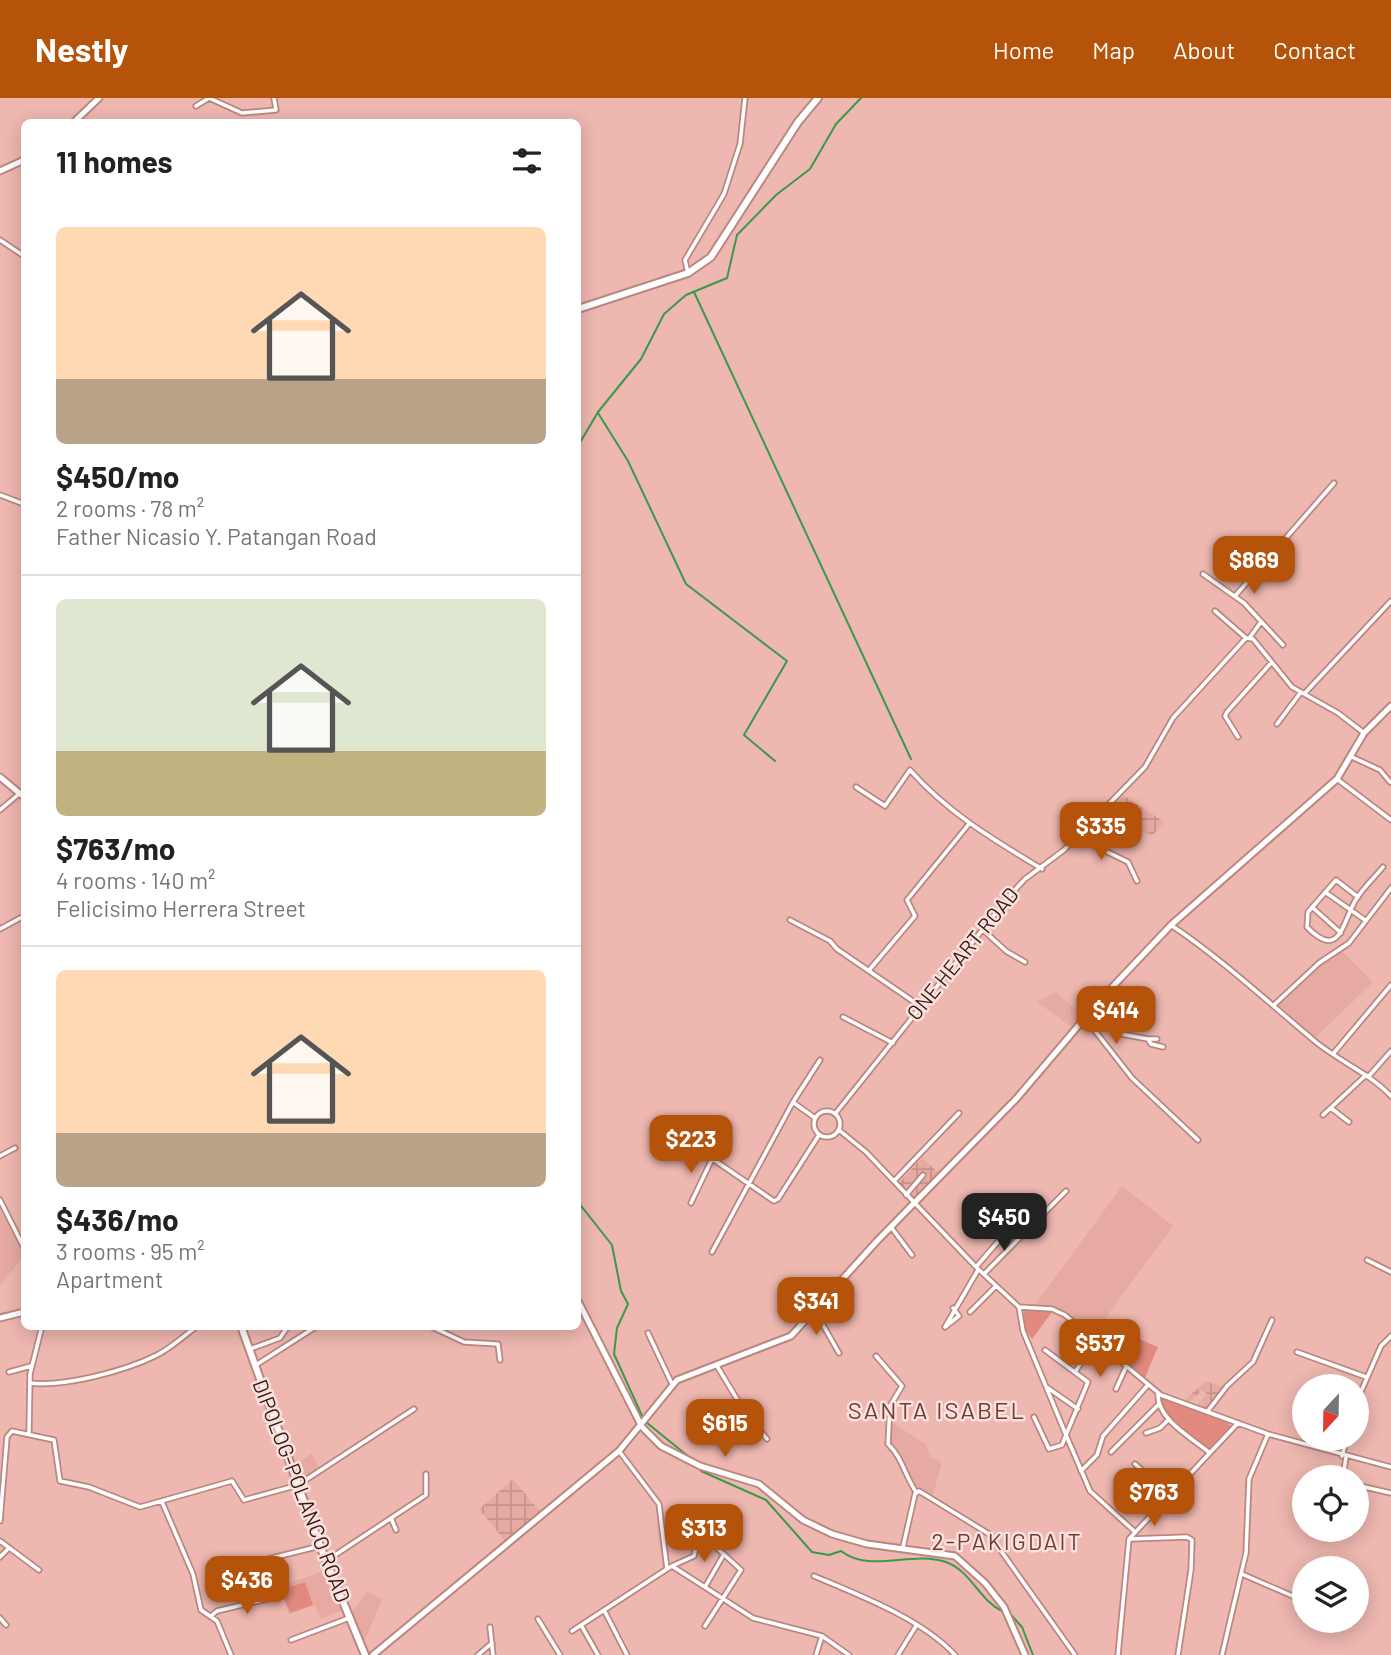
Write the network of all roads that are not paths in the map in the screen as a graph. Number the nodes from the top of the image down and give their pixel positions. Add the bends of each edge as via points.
1 (99, 98) edge
2 (209, 98) edge
3 (274, 98) edge
4 (745, 98) edge
5 (818, 98) edge
6 (196, 106) dead end
7 (77, 119) edge
8 (21, 161) edge
9 (0, 171) edge
10 (0, 240) edge
11 (21, 255) edge
12 (688, 273) junction
13 (581, 308) edge
14 (1334, 483) dead end
15 (0, 495) edge
16 (21, 503) edge
17 (1203, 574) dead end
18 (1236, 596) junction
19 (1391, 601) edge
20 (1215, 611) dead end
21 (1261, 622) junction
22 (1248, 637) junction
23 (1283, 645) dead end
24 (1272, 663) junction
25 (1303, 693) junction
26 (1391, 706) edge
27 (1277, 724) dead end
28 (1364, 733) junction
29 (1238, 737) dead end
30 (1350, 756) junction
31 (0, 777) edge
32 (1337, 779) junction
33 (1390, 782) edge
34 (856, 787) dead end
35 (21, 794) edge
36 (21, 796) edge
37 (0, 810) edge
38 (1391, 820) edge
39 (969, 824) junction
40 (1077, 837) junction
41 (1383, 867) dead end
42 (1042, 869) junction
43 (1137, 881) dead end
44 (1391, 888) edge
45 (1325, 892) junction
46 (1358, 897) junction
47 (1312, 907) junction
48 (1350, 912) junction
49 (21, 918) edge
50 (790, 919) dead end
51 (1365, 920) junction
52 (1171, 925) junction
53 (0, 929) edge
54 (982, 929) junction
55 (1341, 933) junction
56 (1025, 962) dead end
57 (870, 969) junction
58 (1391, 985) edge
59 (1100, 1000) junction
60 (1274, 1004) junction
61 (920, 1006) junction
62 (844, 1017) dead end
63 (1085, 1018) junction
64 (1148, 1039) junction
65 (1157, 1039) dead end
66 (893, 1043) junction
67 (1163, 1047) dead end
68 (1391, 1051) edge
69 (1333, 1054) junction
70 (820, 1060) dead end
71 (1367, 1076) junction
72 (1391, 1096) edge
73 (793, 1102) junction
74 (1331, 1108) junction
75 (959, 1113) dead end
76 (835, 1114) junction
77 (1323, 1115) dead end
78 (815, 1118) junction
79 (1349, 1122) dead end
80 (839, 1130) junction
81 (819, 1135) junction
82 (1198, 1140) dead end
83 (688, 1142) dead end
84 (15, 1148) dead end
85 (0, 1156) edge
86 (712, 1159) junction
87 (923, 1175) dead end
88 (894, 1181) junction
89 (750, 1185) junction
90 (1066, 1191) dead end
91 (906, 1195) junction
92 (0, 1200) edge
93 (691, 1203) dead end
94 (914, 1204) junction
95 (1015, 1222) dead end
96 (891, 1227) junction
97 (21, 1242) edge
98 (712, 1252) dead end
99 (912, 1255) dead end
100 (1367, 1260) dead end
101 (977, 1268) junction
102 (1391, 1272) edge
103 (983, 1274) junction
104 (996, 1286) junction
105 (581, 1306) edge
106 (1019, 1307) junction
107 (953, 1308) junction
108 (815, 1311) junction
109 (970, 1311) dead end
110 (21, 1313) edge
111 (0, 1318) edge
112 (1272, 1320) dead end
113 (41, 1330) edge
114 (192, 1330) edge
115 (241, 1330) edge
116 (285, 1330) edge
117 (311, 1330) edge
118 (438, 1330) edge
119 (648, 1333) dead end
120 (1391, 1336) edge
121 (1096, 1340) junction
122 (248, 1350) junction
123 (1045, 1350) dead end
124 (1297, 1352) dead end
125 (839, 1353) dead end
126 (876, 1356) dead end
127 (500, 1360) dead end
128 (716, 1364) junction
129 (31, 1366) junction
130 (254, 1367) junction
131 (1126, 1367) junction
132 (9, 1372) dead end
133 (1075, 1372) junction
134 (1358, 1374) edge
135 (1367, 1374) edge
136 (30, 1383) junction
137 (672, 1384) junction
138 (1147, 1386) junction
139 (1046, 1387) junction
140 (1116, 1389) dead end
141 (1158, 1393) junction
142 (1158, 1405) junction
143 (414, 1409) dead end
144 (1078, 1409) junction
145 (1207, 1412) junction
146 (1034, 1417) dead end
147 (1169, 1419) junction
148 (645, 1422) junction
149 (1238, 1423) junction
150 (29, 1433) junction
151 (1146, 1433) dead end
152 (1268, 1434) junction
153 (1066, 1435) junction
154 (767, 1439) dead end
155 (619, 1451) junction
156 (1345, 1451) edge
157 (1111, 1452) dead end
158 (1210, 1454) junction
159 (1344, 1456) junction
160 (1135, 1464) dead end
161 (1344, 1465) edge
162 (1391, 1467) edge
163 (1081, 1471) junction
164 (426, 1474) dead end
165 (298, 1485) junction
166 (1120, 1487) dead end
167 (1369, 1488) edge
168 (916, 1492) junction
169 (1391, 1493) edge
170 (1170, 1494) junction
171 (162, 1502) junction
172 (1150, 1514) junction
173 (391, 1518) junction
174 (0, 1521) edge
175 (396, 1530) dead end
176 (1134, 1531) junction
177 (698, 1538) dead end
178 (1129, 1539) junction
179 (0, 1541) edge
180 (320, 1546) junction
181 (903, 1547) junction
182 (718, 1549) dead end
183 (8, 1550) junction
184 (724, 1554) junction
185 (0, 1557) edge
186 (326, 1562) junction
187 (672, 1566) junction
188 (667, 1569) junction
189 (38, 1570) dead end
190 (1242, 1573) junction
191 (814, 1576) dead end
192 (218, 1579) dead end
193 (705, 1587) junction
194 (1292, 1596) edge
195 (271, 1598) dead end
196 (723, 1599) junction
197 (604, 1610) junction
198 (211, 1616) junction
199 (0, 1618) edge
200 (349, 1618) junction
201 (538, 1619) dead end
202 (6, 1625) dead end
203 (581, 1625) junction
204 (705, 1626) dead end
205 (916, 1626) junction
206 (490, 1627) dead end
207 (572, 1631) dead end
208 (822, 1636) junction
209 (291, 1640) dead end
210 (492, 1643) junction
211 (231, 1655) edge
212 (365, 1655) edge
213 (373, 1655) edge
214 (478, 1655) edge
215 (493, 1655) edge
216 (560, 1655) edge
217 (598, 1655) edge
218 (627, 1655) edge
219 (816, 1655) edge
220 (849, 1655) edge
221 (898, 1655) edge
222 (955, 1655) edge
223 (1026, 1655) edge
224 (1074, 1655) edge
225 (1118, 1655) edge
226 (1178, 1655) edge
227 (1222, 1655) edge

1 - 7 street
2 - 3 street via 242,113 275,110
2 - 6 street
4 - 12 street via 735,162 721,201 685,260
5 - 12 highway via 718,249
8 - 9 street
10 - 11 street
12 - 13 highway
14 - 18 street
15 - 16 street
17 - 18 street
18 - 21 street
19 - 25 street
20 - 22 street
21 - 22 street, ONE HEART ROAD
21 - 23 street
22 - 24 street
22 - 40 street, ONE HEART ROAD via 1173,719 1145,767
24 - 25 street
24 - 29 street via 1225,716
25 - 27 street
25 - 28 street
26 - 28 street
28 - 30 street
30 - 32 street
30 - 33 street via 1380,771
31 - 35 street
32 - 38 street
32 - 52 street
34 - 39 street via 885,806 910,771
36 - 37 street
39 - 42 street
39 - 57 street via 907,900 915,916
40 - 42 street, ONE HEART ROAD
40 - 43 street via 1125,859
41 - 46 street
42 - 54 street, ONE HEART ROAD via 1025,879
44 - 51 street
45 - 46 street via 1336,880
45 - 47 street
45 - 48 street
46 - 48 street
47 - 55 street
47 - 55 street via 1307,927 1320,940 1326,942
48 - 51 street
48 - 55 street
49 - 53 street
50 - 57 street
51 - 60 street via 1349,943
52 - 59 street
52 - 60 street
54 - 56 street
54 - 61 street, ONE HEART ROAD
57 - 61 street
58 - 69 street
59 - 63 street
59 - 64 street via 1116,1032
60 - 69 street
61 - 66 street, ONE HEART ROAD
62 - 66 street
63 - 82 street via 1132,1078
63 - 94 street via 1017,1098
64 - 65 street
64 - 67 street
66 - 76 street, ONE HEART ROAD
68 - 71 street
69 - 71 street
70 - 73 street
71 - 72 street
71 - 74 street
73 - 78 street
73 - 89 street
74 - 77 street
74 - 79 street
75 - 88 street
76 - 78 street via 824,1111
76 - 80 street
78 - 81 street
80 - 81 street via 830,1138
80 - 88 street
81 - 89 street via 778,1199 771,1200
83 - 86 street
84 - 85 street
86 - 89 street
86 - 93 street
87 - 91 street
88 - 91 street
89 - 98 street
90 - 103 street
91 - 94 street
92 - 97 street
94 - 96 street
94 - 101 street
95 - 101 street
96 - 99 street
96 - 108 street
100 - 102 street
101 - 103 street
101 - 107 street
103 - 104 street
104 - 106 street
104 - 109 street
105 - 148 street
106 - 121 street via 1061,1312
106 - 139 street via 1023,1332
107 - 107 street via 958,1316 945,1326 944,1324
108 - 125 street
108 - 128 street via 784,1340
110 - 111 street
112 - 145 street via 1253,1362
113 - 129 street
114 - 136 street via 138,1363 62,1383
115 - 122 highway, DIPOLOG-POLANCO ROAD
116 - 122 street via 280,1338
117 - 130 street
118 - 127 street via 464,1342 498,1344
119 - 137 street
120 - 135 street
121 - 131 street
121 - 133 street
122 - 130 highway, DIPOLOG-POLANCO ROAD
123 - 133 street
124 - 134 street
126 - 168 street via 902,1386 890,1406 888,1444 899,1454 904,1475
128 - 137 street
128 - 154 street
129 - 132 street
129 - 136 street
130 - 165 highway, DIPOLOG-POLANCO ROAD
131 - 138 street
131 - 140 street
133 - 144 street via 1089,1384
136 - 150 street
137 - 148 street
138 - 141 street
138 - 163 street via 1103,1436 1097,1455
139 - 144 street
139 - 153 street
141 - 142 street
141 - 145 street
142 - 147 street
142 - 157 street
143 - 165 street
144 - 153 street
145 - 149 street
146 - 153 street via 1049,1449 1062,1445
147 - 151 street
147 - 158 street
148 - 155 street
148 - 181 street via 661,1446 759,1484 819,1528 867,1544
149 - 152 street
149 - 158 street
150 - 171 street via 54,1440 60,1481 140,1507
150 - 174 street via 12,1431 7,1437
152 - 159 street
152 - 190 street via 1249,1479
153 - 163 street
155 - 188 street via 659,1504
155 - 213 street
156 - 159 street
158 - 170 street
159 - 161 street
159 - 162 street
160 - 170 street
163 - 176 street via 1094,1497
164 - 173 street via 428,1492
165 - 171 street via 244,1500 232,1481
165 - 180 highway, DIPOLOG-POLANCO ROAD
166 - 172 street
167 - 169 street
168 - 181 street
168 - 224 street via 932,1497 989,1534
170 - 172 street
171 - 198 street via 193,1574 200,1608
172 - 176 street
173 - 175 street
173 - 186 street
176 - 178 street
177 - 187 street via 694,1556
178 - 225 street
178 - 226 street via 1192,1540
179 - 183 street
180 - 186 highway, DIPOLOG-POLANCO ROAD
180 - 192 street via 268,1559
181 - 223 street via 947,1553 968,1566 1004,1607
182 - 184 street
183 - 185 street
183 - 189 street
184 - 193 street
184 - 196 street via 741,1570
186 - 200 highway, DIPOLOG-POLANCO ROAD
187 - 188 street
187 - 193 street
188 - 197 street
190 - 194 street
190 - 227 street
191 - 205 street
193 - 196 street
195 - 198 street
196 - 204 street
196 - 208 street via 762,1622
197 - 203 street
197 - 218 street
198 - 211 street
199 - 202 street
200 - 209 street
200 - 212 highway, DIPOLOG-POLANCO ROAD
201 - 216 street
203 - 207 street
203 - 217 street
205 - 221 street
205 - 222 street
206 - 210 street
208 - 219 street
208 - 220 street
210 - 214 street
210 - 215 street

